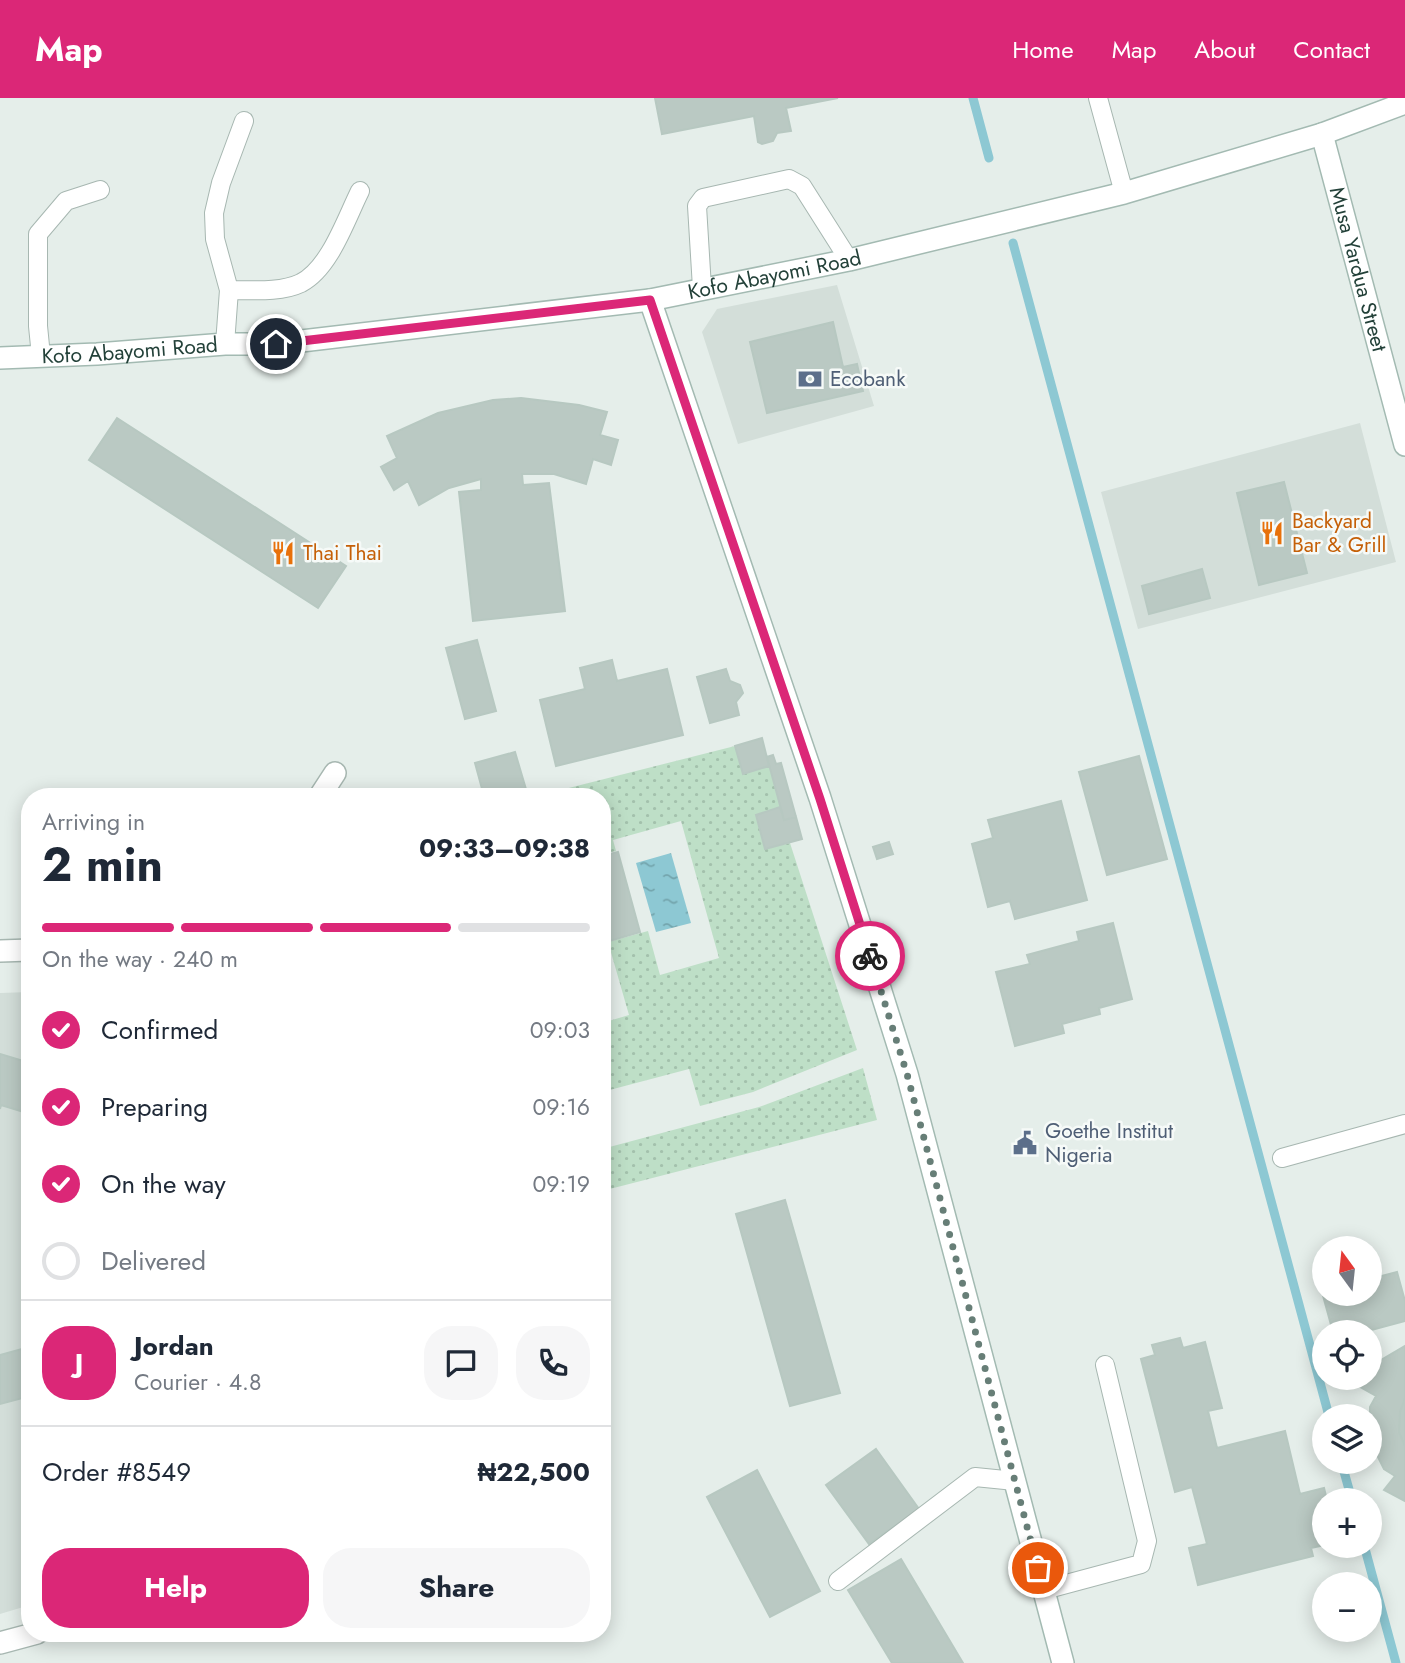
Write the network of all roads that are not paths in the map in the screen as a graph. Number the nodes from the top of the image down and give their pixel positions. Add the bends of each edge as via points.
1 (1098, 98) edge
2 (1396, 103) edge
3 (244, 121) dead end
4 (1322, 134) junction
5 (100, 190) dead end
6 (360, 191) dead end
7 (1124, 193) junction
8 (849, 260) junction
9 (702, 288) junction
10 (229, 290) junction
11 (650, 300) junction
12 (225, 344) junction
13 (41, 356) junction
14 (0, 358) edge
15 (1405, 445) edge
16 (335, 773) dead end
17 (325, 788) edge
18 (21, 950) edge
19 (0, 951) edge
20 (1405, 1124) edge
21 (1282, 1158) dead end
22 (1105, 1365) dead end
23 (1015, 1481) junction
24 (838, 1581) dead end
25 (1044, 1590) junction
26 (21, 1637) edge
27 (0, 1643) edge
28 (1063, 1663) edge

1 - 7 lane
2 - 4 street, Kofo Abayomi Road
3 - 10 lane via 214,213 215,239
4 - 7 street, Kofo Abayomi Road
4 - 15 street, Musa Yardua Street
5 - 13 lane via 66,201 38,234
6 - 10 lane via 321,267 301,283 276,289
7 - 8 street, Kofo Abayomi Road
8 - 9 street, Kofo Abayomi Road
8 - 9 lane via 802,186 789,179 702,198 697,206
9 - 11 street, Kofo Abayomi Road
10 - 12 lane
11 - 12 street, Kofo Abayomi Road via 276,344
11 - 23 street via 820,799 903,1061
12 - 13 street, Kofo Abayomi Road
13 - 14 street, Kofo Abayomi Road
16 - 17 street
18 - 19 street
20 - 21 lane
22 - 25 lane via 1147,1541 1141,1563
23 - 24 lane via 975,1477
23 - 25 street
25 - 28 street
26 - 27 street

